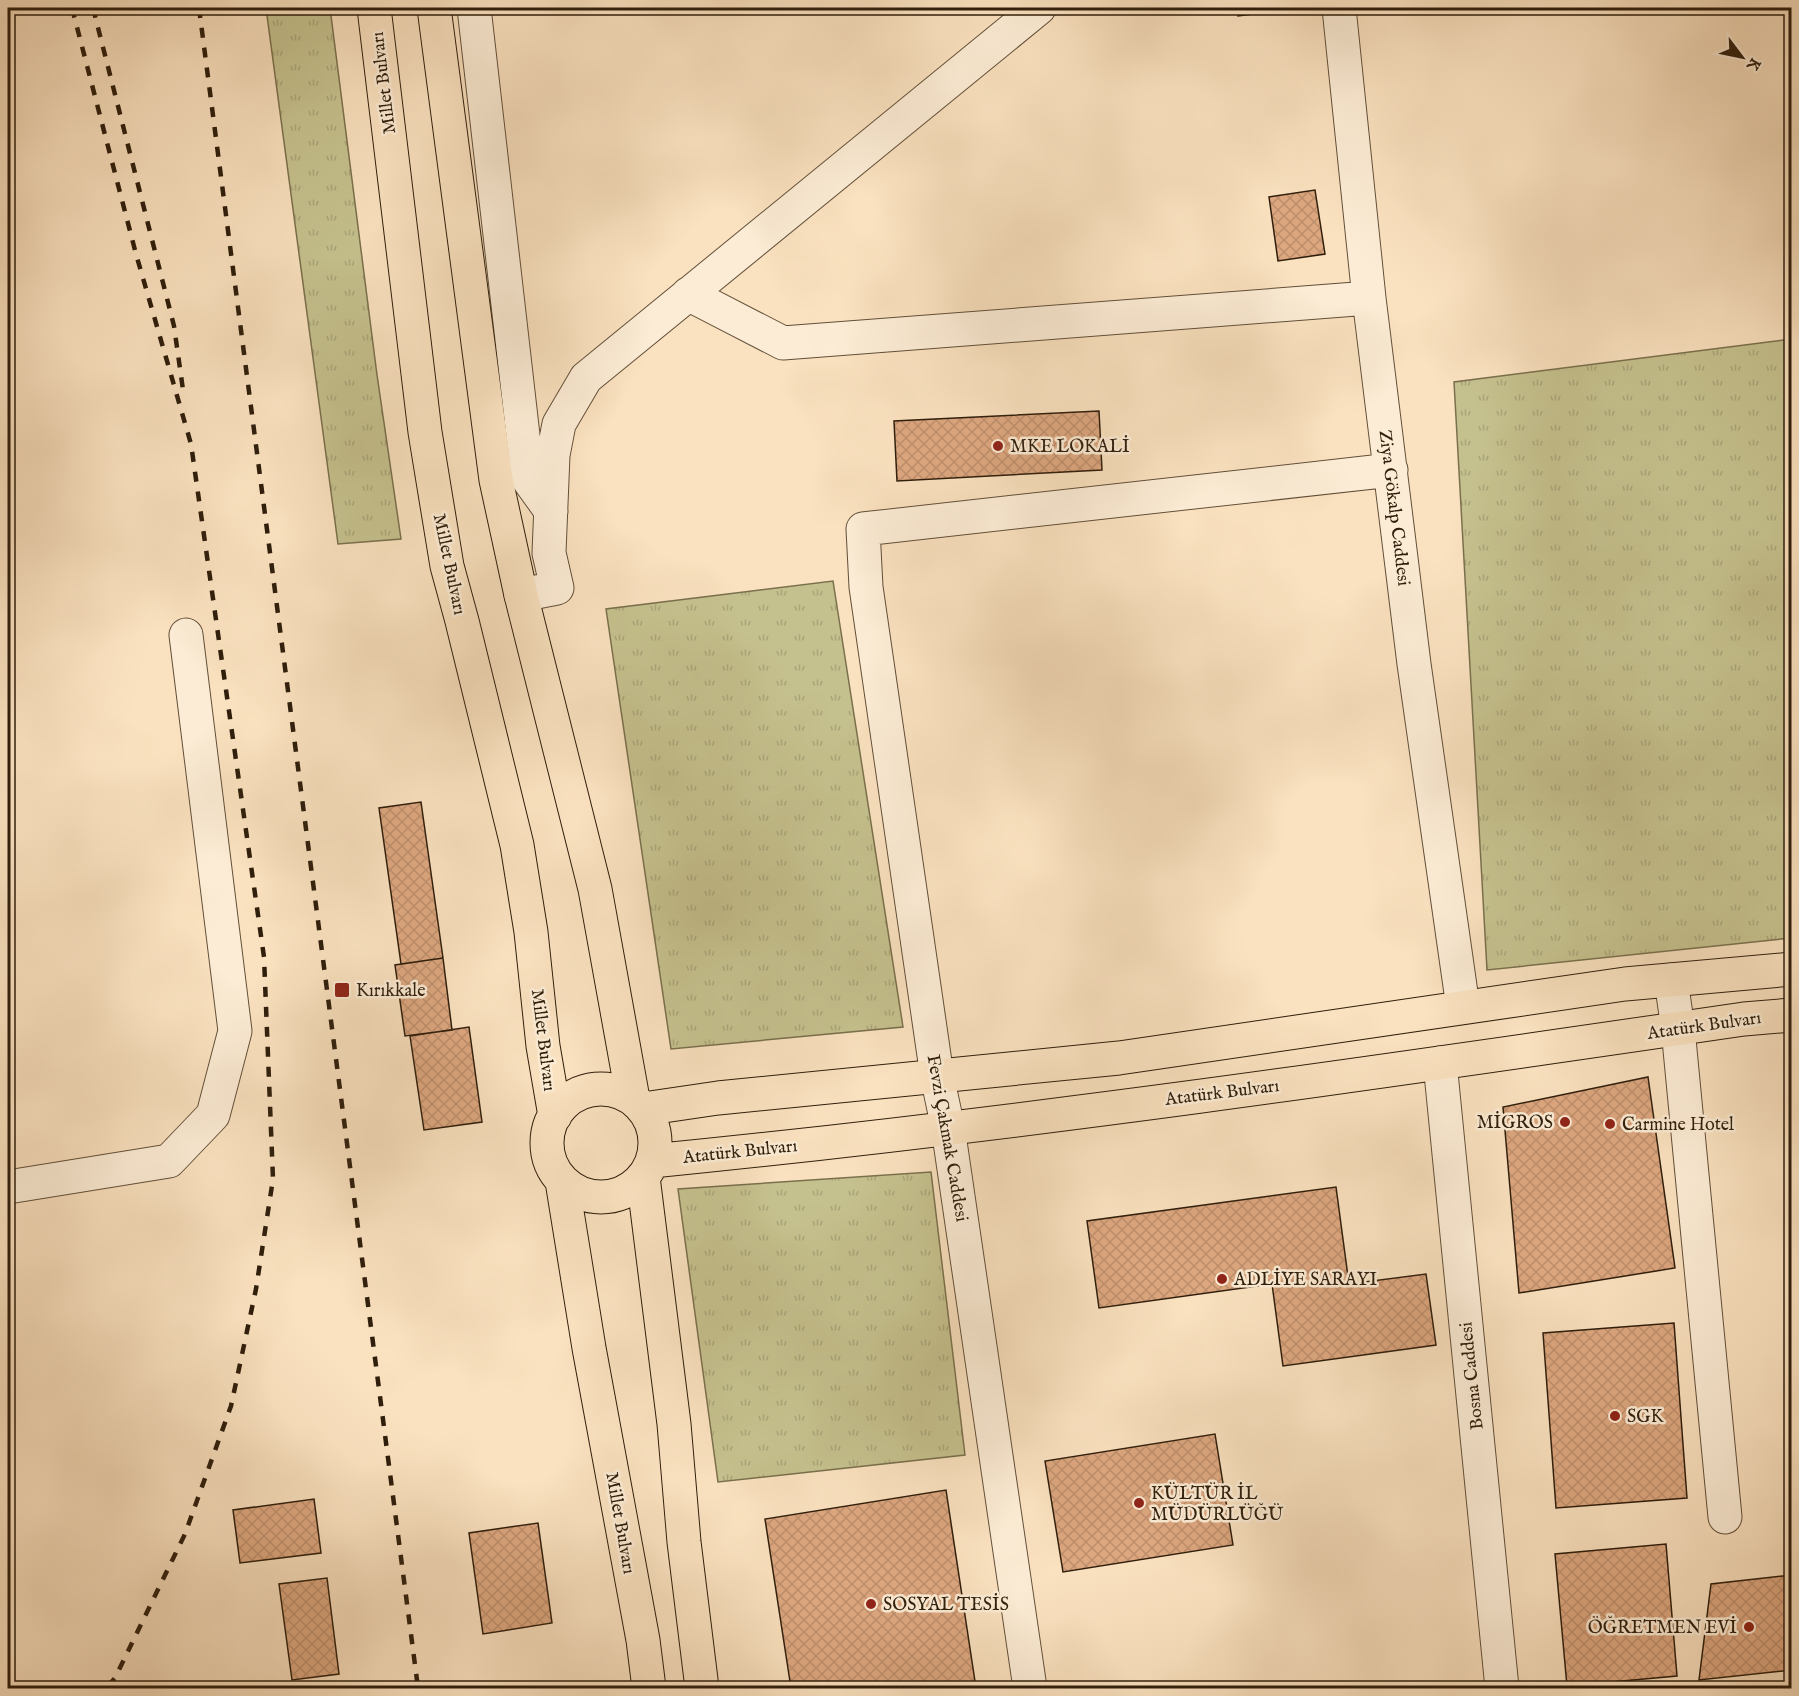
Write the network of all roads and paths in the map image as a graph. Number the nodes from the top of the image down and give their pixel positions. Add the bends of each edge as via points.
1 (374, 8) edge
2 (434, 8) edge
3 (474, 8) edge
4 (1039, 8) edge
5 (1339, 8) edge
6 (688, 294) junction
7 (1369, 298) junction
8 (1390, 471) junction
9 (551, 511) junction
10 (521, 595) junction
11 (186, 635) dead end
12 (1791, 969) edge
13 (1671, 980) junction
14 (1462, 1007) junction
15 (1791, 1015) edge
16 (1678, 1029) junction
17 (1440, 1063) junction
18 (937, 1076) junction
19 (638, 1104) junction
20 (555, 1116) junction
21 (948, 1128) junction
22 (648, 1169) junction
23 (562, 1181) junction
24 (8, 1187) edge
25 (1725, 1517) dead end
26 (649, 1689) edge
27 (702, 1689) edge
28 (1030, 1689) edge
29 (1502, 1689) edge

1 - 20 main road, Millet Bulvarı via 425,432 447,566 517,845
2 - 10 main road via 496,480
3 - 9 street via 528,479
4 - 6 street
5 - 7 street, Ziya Gökalp Caddesi
6 - 7 street via 783,343
6 - 9 street via 586,378 559,424 553,455
7 - 8 street, Ziya Gökalp Caddesi
8 - 14 street, Ziya Gökalp Caddesi
8 - 18 street, Fevzi Çakmak Caddesi via 863,529 866,587
9 - 10 street via 549,553 557,588
10 - 19 main road via 595,889
11 - 24 street via 235,1031 213,1115 169,1161
12 - 13 main road
13 - 14 main road
13 - 16 street
14 - 18 main road via 1119,1058
15 - 16 main road, Atatürk Bulvarı
16 - 17 main road, Atatürk Bulvarı
16 - 25 street
17 - 21 main road, Atatürk Bulvarı
17 - 29 street, Bosna Caddesi
18 - 19 main road
18 - 21 street, Fevzi Çakmak Caddesi
19 - 20 main road, Millet Bulvarı via 614,1090 597,1089 565,1102
19 - 22 main road via 652,1124 655,1143
20 - 23 main road, Millet Bulvarı via 548,1132 547,1150
21 - 22 main road, Atatürk Bulvarı
21 - 28 street, Fevzi Çakmak Caddesi
22 - 23 main road via 629,1189 612,1196 585,1194
22 - 27 main road
23 - 26 main road, Millet Bulvarı

